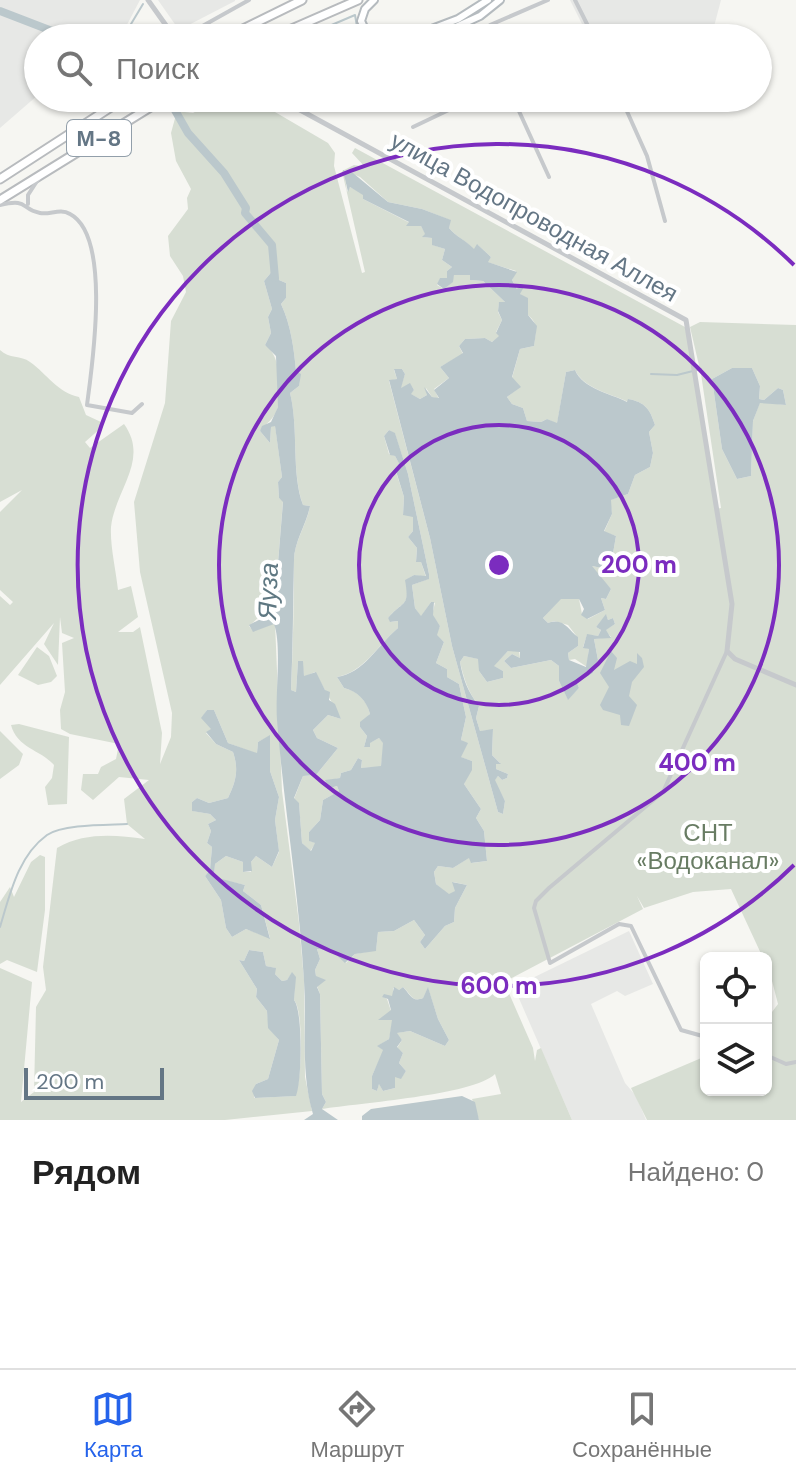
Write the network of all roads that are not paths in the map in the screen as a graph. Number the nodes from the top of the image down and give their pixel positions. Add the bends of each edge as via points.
1 (148, 0) edge
2 (249, 0) edge
3 (302, 0) edge
4 (358, 0) edge
5 (374, 0) edge
6 (488, 0) edge
7 (500, 0) edge
8 (548, 0) edge
9 (575, 0) edge
10 (167, 24) edge
11 (204, 24) edge
12 (253, 24) edge
13 (303, 24) edge
14 (362, 24) edge
15 (445, 24) edge
16 (463, 24) edge
17 (492, 24) edge
18 (587, 24) edge
19 (103, 112) edge
20 (141, 112) edge
21 (304, 112) edge
22 (445, 112) edge
23 (519, 112) edge
24 (627, 112) edge
25 (413, 127) dead end
26 (42, 173) junction
27 (549, 177) dead end
28 (0, 179) edge
29 (0, 202) edge
30 (28, 204) junction
31 (665, 221) dead end
32 (142, 404) dead end
33 (727, 651) junction
34 (796, 685) edge
35 (700, 1035) edge
36 (772, 1058) edge
37 (796, 1062) edge

1 - 10 street
2 - 11 street
3 - 12 highway
4 - 13 highway
5 - 14 main road via 365,9
6 - 15 main road
7 - 16 main road
8 - 17 street
9 - 18 street
19 - 28 highway, М-8
20 - 26 highway, М-8
21 - 33 street, улица Водопроводная Аллея via 686,320 732,604
22 - 25 street
23 - 27 street
24 - 31 street via 647,156
26 - 29 highway, М-8
26 - 30 street
29 - 30 street
30 - 32 street via 38,213 71,214 93,245 94,351 87,405 132,413
33 - 34 street
33 - 35 street, улица Водопроводная Аллея via 663,792 536,901 535,916 550,963 619,924 631,926 681,1030
36 - 37 street

